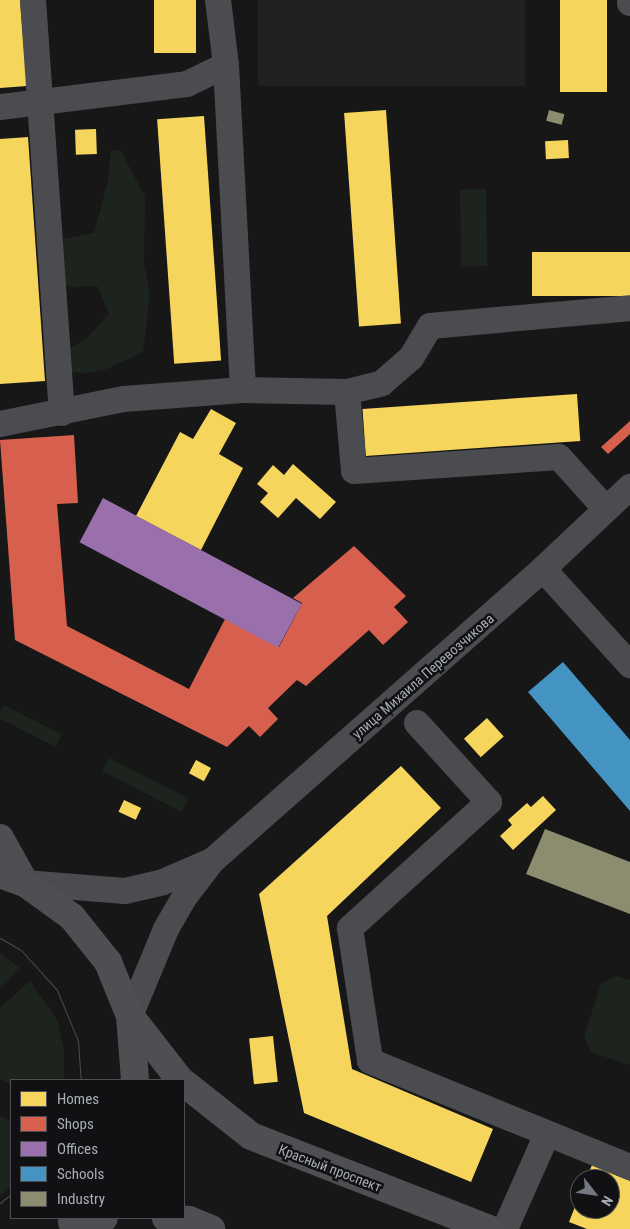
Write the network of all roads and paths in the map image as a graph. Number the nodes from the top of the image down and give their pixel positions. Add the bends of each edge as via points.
1 (33, 0) edge
2 (218, 0) edge
3 (226, 64) junction
4 (42, 102) junction
5 (0, 106) edge
6 (630, 308) edge
7 (244, 390) junction
8 (347, 392) junction
9 (62, 413) junction
10 (0, 424) edge
11 (630, 487) edge
12 (606, 509) junction
13 (543, 569) junction
14 (630, 666) edge
15 (417, 723) dead end
16 (0, 838) edge
17 (212, 861) junction
18 (13, 879) edge
19 (130, 1016) junction
20 (135, 1079) edge
21 (179, 1079) edge
22 (185, 1084) edge
23 (547, 1134) junction
24 (630, 1167) edge
25 (97, 1219) edge
26 (178, 1219) edge
27 (70, 1223) edge
28 (210, 1229) edge
29 (489, 1229) edge
30 (505, 1229) edge

1 - 4 street
2 - 3 street
3 - 4 street via 187,84
3 - 7 street
4 - 5 street
4 - 9 street
6 - 8 street via 430,326 411,358 382,383
7 - 8 street
7 - 9 street via 124,400
8 - 12 street via 354,471 559,457
9 - 10 street
11 - 12 street, улица Михаила Перевозчикова
12 - 13 street, улица Михаила Перевозчикова
13 - 14 street
13 - 17 street, улица Михаила Перевозчикова
15 - 23 street via 489,802 350,928 370,1061
16 - 18 main road
17 - 18 street via 162,882 125,890
17 - 19 street via 166,929
18 - 19 main road via 72,917 108,962
19 - 20 main road
19 - 21 main road
22 - 29 main road, Красный проспект via 251,1136
23 - 24 street
23 - 30 street
25 - 27 main road
26 - 28 main road

